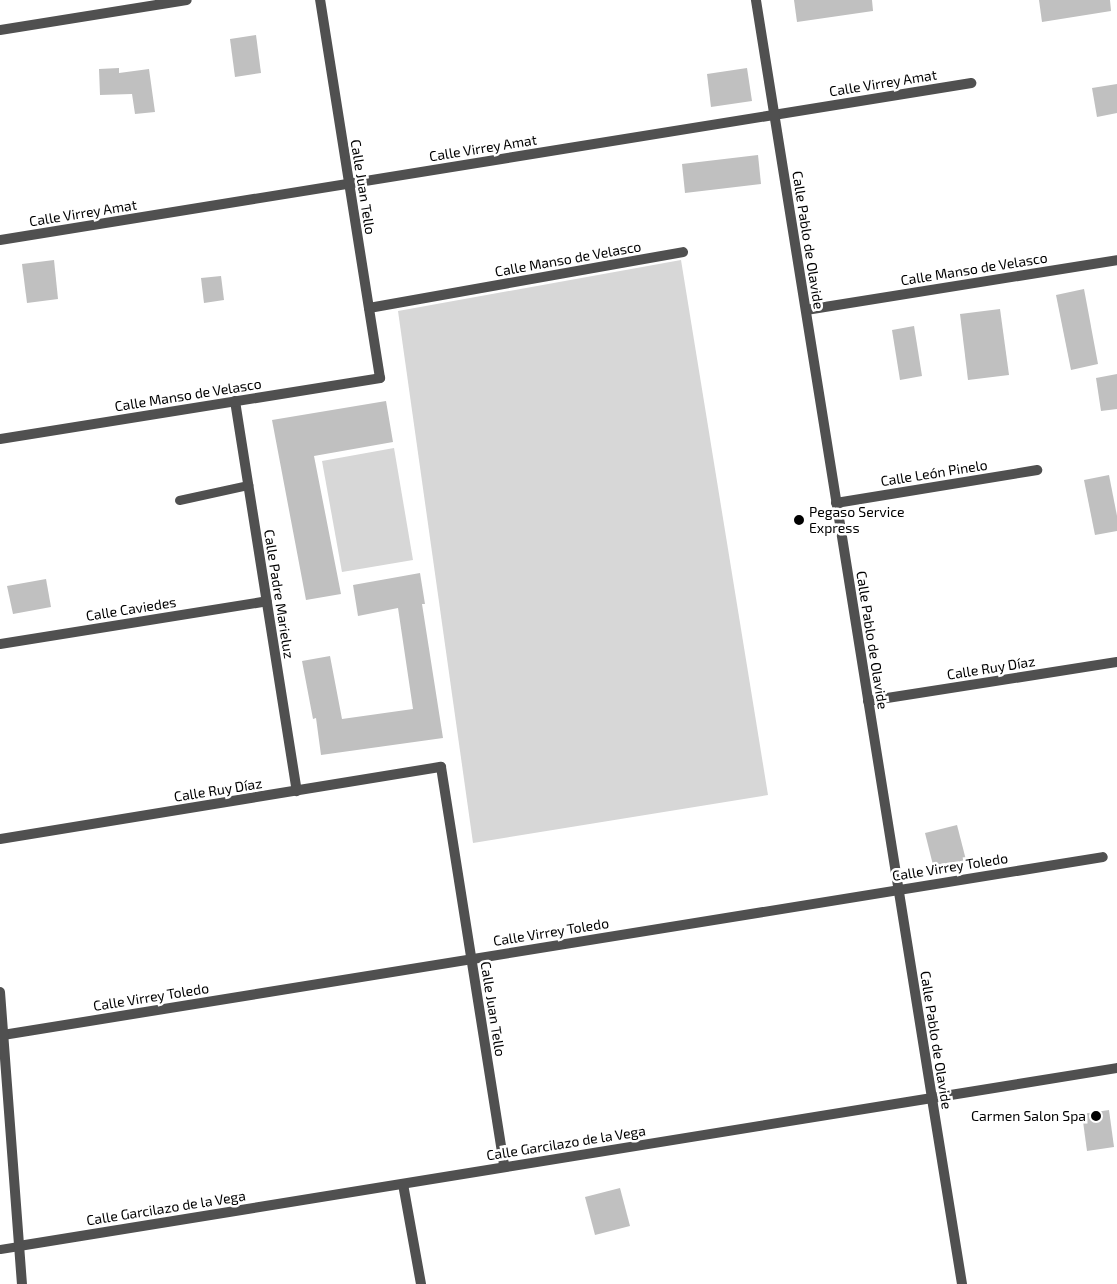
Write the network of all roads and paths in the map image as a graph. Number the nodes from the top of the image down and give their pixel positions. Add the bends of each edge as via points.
1 (187, 0) edge
2 (320, 0) edge
3 (756, 0) edge
4 (0, 30) edge
5 (971, 83) dead end
6 (774, 115) junction
7 (349, 184) junction
8 (0, 240) edge
9 (683, 252) dead end
10 (1117, 260) edge
11 (369, 308) junction
12 (806, 310) junction
13 (380, 378) joint
14 (235, 401) junction
15 (0, 439) edge
16 (1036, 470) dead end
17 (248, 485) junction
18 (179, 500) dead end
19 (836, 503) junction
20 (267, 601) junction
21 (0, 644) edge
22 (1117, 662) edge
23 (868, 701) junction
24 (441, 767) joint
25 (297, 791) junction
26 (0, 839) edge
27 (1103, 857) dead end
28 (898, 890) junction
29 (471, 958) junction
30 (0, 992) edge
31 (3, 1035) junction
32 (1117, 1068) edge
33 (932, 1098) junction
34 (504, 1167) junction
35 (403, 1184) junction
36 (19, 1246) junction
37 (0, 1249) edge
38 (22, 1284) edge
39 (421, 1284) edge
40 (962, 1284) edge

1 - 4 street
2 - 7 street, Calle Juan Tello
3 - 6 street, Calle Pablo de Olavide
5 - 6 street, Calle Virrey Amat
6 - 7 street, Calle Virrey Amat
6 - 12 street, Calle Pablo de Olavide
7 - 8 street, Calle Virrey Amat
7 - 11 street, Calle Juan Tello
9 - 11 street, Calle Manso de Velasco
10 - 12 street, Calle Manso de Velasco
11 - 13 street, Calle Juan Tello
12 - 19 street, Calle Pablo de Olavide
13 - 14 street, Calle Manso de Velasco
14 - 15 street, Calle Manso de Velasco
14 - 17 street, Calle Padre Marieluz
16 - 19 street, Calle León Pinelo
17 - 18 lane
17 - 20 street, Calle Padre Marieluz
19 - 23 street, Calle Pablo de Olavide
20 - 21 street, Calle Caviedes
20 - 25 street, Calle Padre Marieluz
22 - 23 street, Calle Ruy Díaz
23 - 28 street, Calle Pablo de Olavide
24 - 25 street, Calle Ruy Díaz
24 - 29 street, Calle Juan Tello
25 - 26 street, Calle Ruy Díaz
27 - 28 street, Calle Virrey Toledo
28 - 29 street, Calle Virrey Toledo
28 - 33 street, Calle Pablo de Olavide
29 - 31 street, Calle Virrey Toledo
29 - 34 street, Calle Juan Tello
30 - 31 street
31 - 36 street
32 - 33 street, Calle Garcilazo de la Vega
33 - 34 street, Calle Garcilazo de la Vega
33 - 40 street, Calle Pablo de Olavide
34 - 35 street, Calle Garcilazo de la Vega
35 - 36 street, Calle Garcilazo de la Vega
35 - 39 street
36 - 37 lane
36 - 38 street

